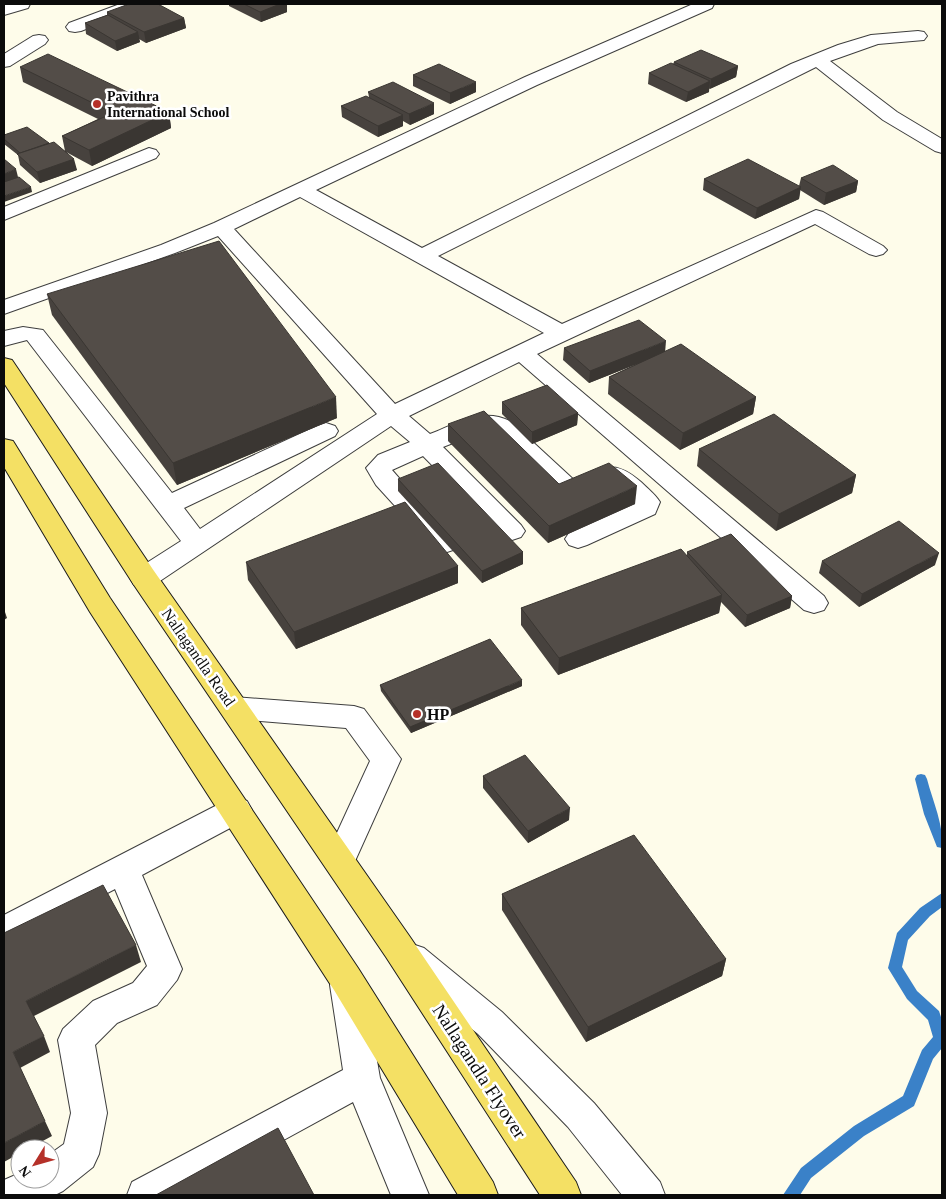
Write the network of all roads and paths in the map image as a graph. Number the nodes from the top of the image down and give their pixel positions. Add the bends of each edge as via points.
1 (22, 4) edge
2 (134, 4) edge
3 (706, 4) edge
4 (4, 10) edge
5 (75, 26) dead end
6 (918, 36) dead end
7 (39, 40) dead end
8 (863, 43) junction
9 (882, 54) dead end
10 (818, 60) junction
11 (4, 62) edge
12 (942, 147) edge
13 (148, 154) dead end
14 (302, 190) junction
15 (4, 214) edge
16 (221, 227) junction
17 (876, 250) dead end
18 (422, 256) junction
19 (4, 307) edge
20 (561, 333) junction
21 (4, 339) edge
22 (521, 352) junction
23 (4, 365) edge
24 (392, 415) junction
25 (326, 431) edge
26 (427, 444) junction
27 (4, 447) edge
28 (168, 505) junction
29 (512, 531) dead end
30 (578, 539) edge
31 (197, 543) junction
32 (444, 544) edge
33 (144, 578) junction
34 (814, 603) dead end
35 (234, 708) junction
36 (236, 810) junction
37 (340, 861) junction
38 (123, 869) junction
39 (4, 931) edge
40 (398, 947) junction
41 (346, 979) junction
42 (362, 1078) junction
43 (60, 1170) edge
44 (27, 1189) edge
45 (559, 1192) edge
46 (14, 1195) edge
47 (146, 1195) edge
48 (410, 1195) edge
49 (479, 1195) edge
50 (646, 1195) edge

1 - 4 street
2 - 5 street
3 - 14 street via 530,81
6 - 8 street
7 - 11 street
8 - 9 street
8 - 10 street
10 - 12 street via 890,116
10 - 18 street
13 - 15 street
14 - 16 street
14 - 18 street
16 - 19 street
16 - 24 street
17 - 20 street via 816,216
18 - 20 street
20 - 22 street
21 - 28 street via 22,334 35,335
22 - 24 street
22 - 34 street
23 - 33 main road, Nallagandla Road
24 - 26 street
24 - 31 street
25 - 28 street
26 - 29 street
26 - 30 street via 478,423 495,422 568,489 612,474 619,476 647,502 646,508
26 - 32 street via 387,461 380,468 385,479
27 - 36 main road via 100,605
28 - 31 street
31 - 33 street
33 - 35 main road, Nallagandla Road
35 - 37 main road, Nallagandla Road
35 - 37 street via 354,717 386,759
36 - 38 street
36 - 41 main road
37 - 40 main road, Nallagandla Road
38 - 39 street
38 - 43 street via 164,969 145,994 105,1012 76,1040 89,1113 80,1154
40 - 45 main road, Nallagandla Flyover
40 - 50 street via 490,1023 581,1115
41 - 42 street
41 - 49 main road
42 - 47 street
42 - 48 street
44 - 46 street

